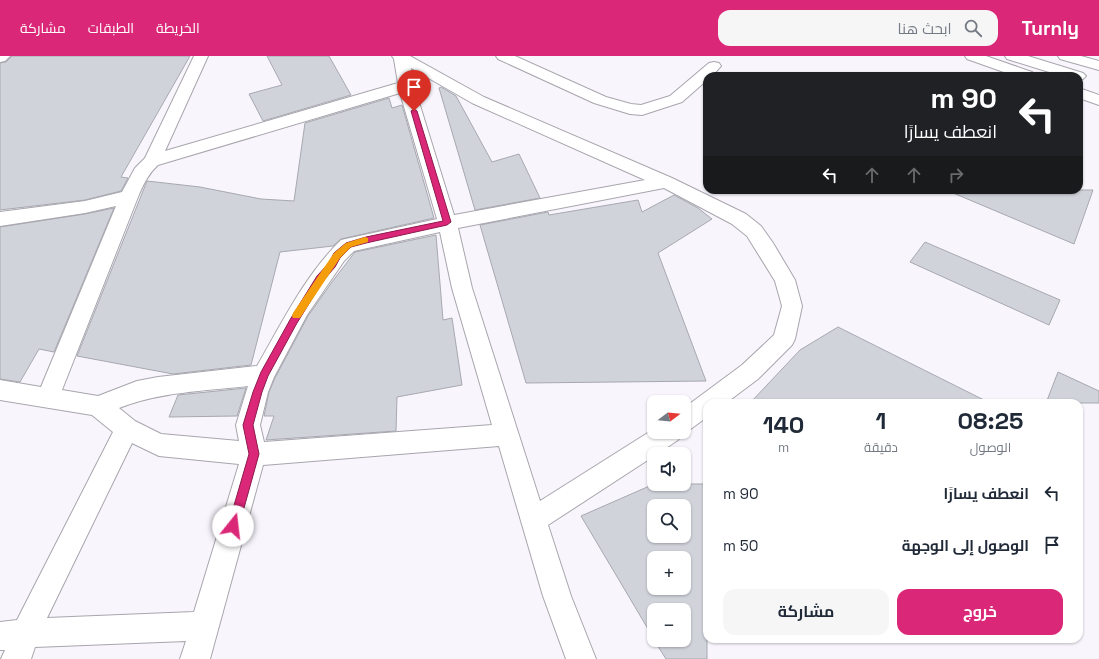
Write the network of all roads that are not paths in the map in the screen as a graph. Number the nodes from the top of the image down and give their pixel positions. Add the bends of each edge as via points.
1 (3, 56) edge
2 (201, 56) edge
3 (503, 56) edge
4 (1012, 56) edge
5 (1065, 56) edge
6 (400, 57) edge
7 (978, 57) edge
8 (0, 58) edge
9 (714, 66) dead end
10 (1099, 66) edge
11 (707, 72) edge
12 (1019, 72) edge
13 (1066, 72) edge
14 (703, 76) edge
15 (406, 86) junction
16 (1083, 94) edge
17 (1099, 100) edge
18 (152, 161) junction
19 (666, 182) junction
20 (129, 197) junction
21 (0, 219) edge
22 (447, 222) junction
23 (264, 374) junction
24 (0, 390) edge
25 (48, 397) junction
26 (715, 399) edge
27 (98, 406) junction
28 (703, 408) edge
29 (691, 416) edge
30 (127, 428) junction
31 (506, 435) junction
32 (659, 439) edge
33 (254, 454) junction
34 (533, 520) junction
35 (204, 626) junction
36 (12, 634) edge
37 (16, 659) edge
38 (195, 659) edge
39 (581, 659) edge

1 - 8 street
2 - 18 street
3 - 14 street via 600,100 642,110 676,99
4 - 13 street
5 - 10 street
6 - 15 street
6 - 19 street via 478,100
7 - 12 street
9 - 11 street
15 - 18 street
15 - 22 street
16 - 17 street
18 - 20 street via 139,175
19 - 22 street
19 - 26 street via 739,219 754,231 785,280 792,306 784,339 750,372
20 - 21 street via 85,207
20 - 25 street
22 - 23 street via 348,245 337,256 300,309
22 - 31 street via 462,288
23 - 27 street via 137,391
23 - 33 street via 248,425
24 - 25 street
25 - 27 street
27 - 30 street
28 - 29 street
30 - 33 street via 159,445
30 - 36 street
31 - 33 street
31 - 34 street
32 - 34 street
33 - 35 street
34 - 39 street via 556,596
35 - 36 street
35 - 38 street
36 - 37 street

